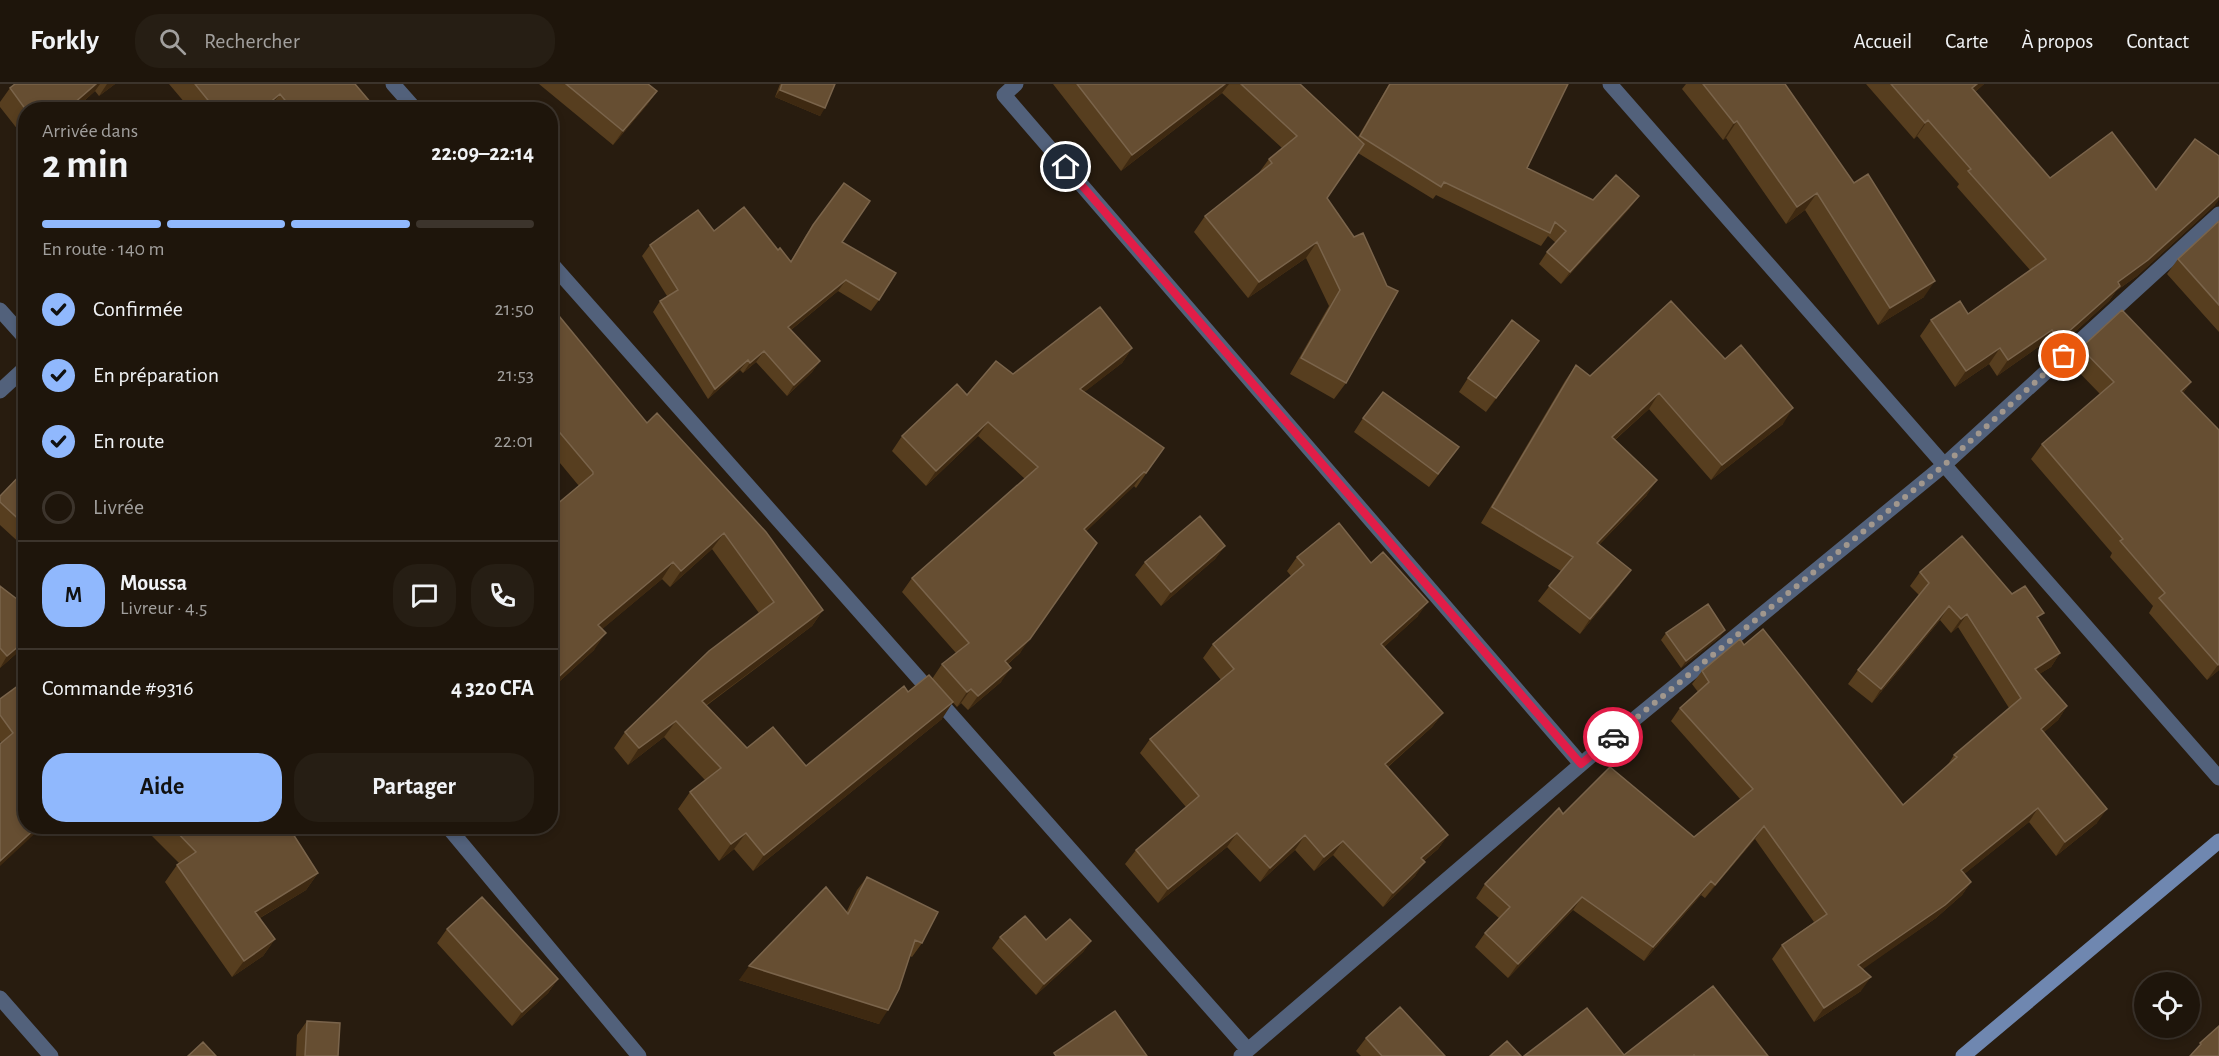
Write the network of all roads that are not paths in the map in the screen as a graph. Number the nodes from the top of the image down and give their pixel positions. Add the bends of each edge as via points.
1 (393, 84) edge
2 (1016, 84) edge
3 (1610, 84) edge
4 (409, 102) edge
5 (2219, 214) edge
6 (558, 271) edge
7 (0, 310) edge
8 (18, 330) edge
9 (18, 374) edge
10 (0, 391) edge
11 (1943, 466) junction
12 (1581, 764) junction
13 (2219, 778) edge
14 (454, 834) edge
15 (2219, 841) edge
16 (0, 998) edge
17 (1244, 1053) edge
18 (51, 1056) edge
19 (639, 1056) edge
20 (1963, 1056) edge

1 - 4 street
2 - 12 street via 1004,95
3 - 11 street
5 - 11 street
6 - 17 street
7 - 8 street
9 - 10 street
11 - 12 street
11 - 13 street
12 - 17 street
14 - 19 street
15 - 20 street
16 - 18 street

